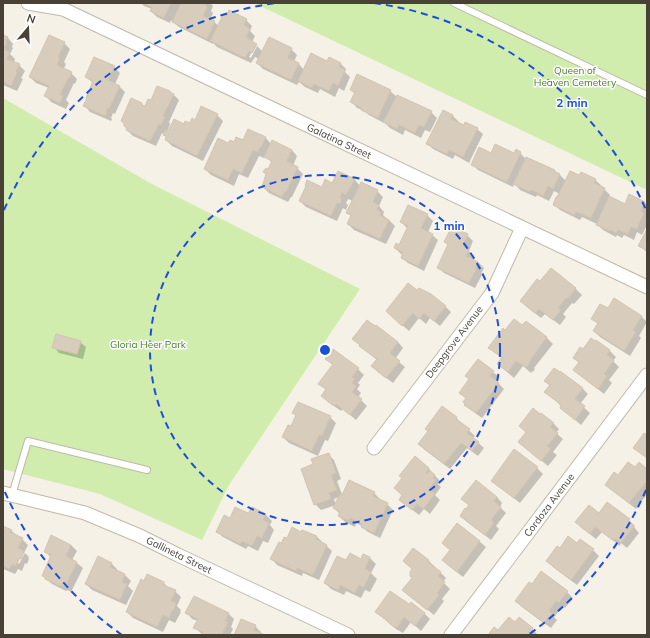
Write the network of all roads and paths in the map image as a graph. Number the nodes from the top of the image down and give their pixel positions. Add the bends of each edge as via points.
1 (28, 3) edge
2 (454, 3) edge
3 (647, 95) edge
4 (522, 228) junction
5 (647, 287) edge
6 (647, 375) edge
7 (374, 448) dead end
8 (147, 470) dead end
9 (8, 494) edge
10 (348, 635) edge
11 (451, 635) edge

1 - 4 street, Galatina Street via 63,9
2 - 3 lane
4 - 5 street, Galatina Street
4 - 7 street, Deepgrove Avenue via 492,293
6 - 11 street, Cordoza Avenue
8 - 9 lane via 28,441
9 - 10 street, Gallineta Street via 85,513 126,530

